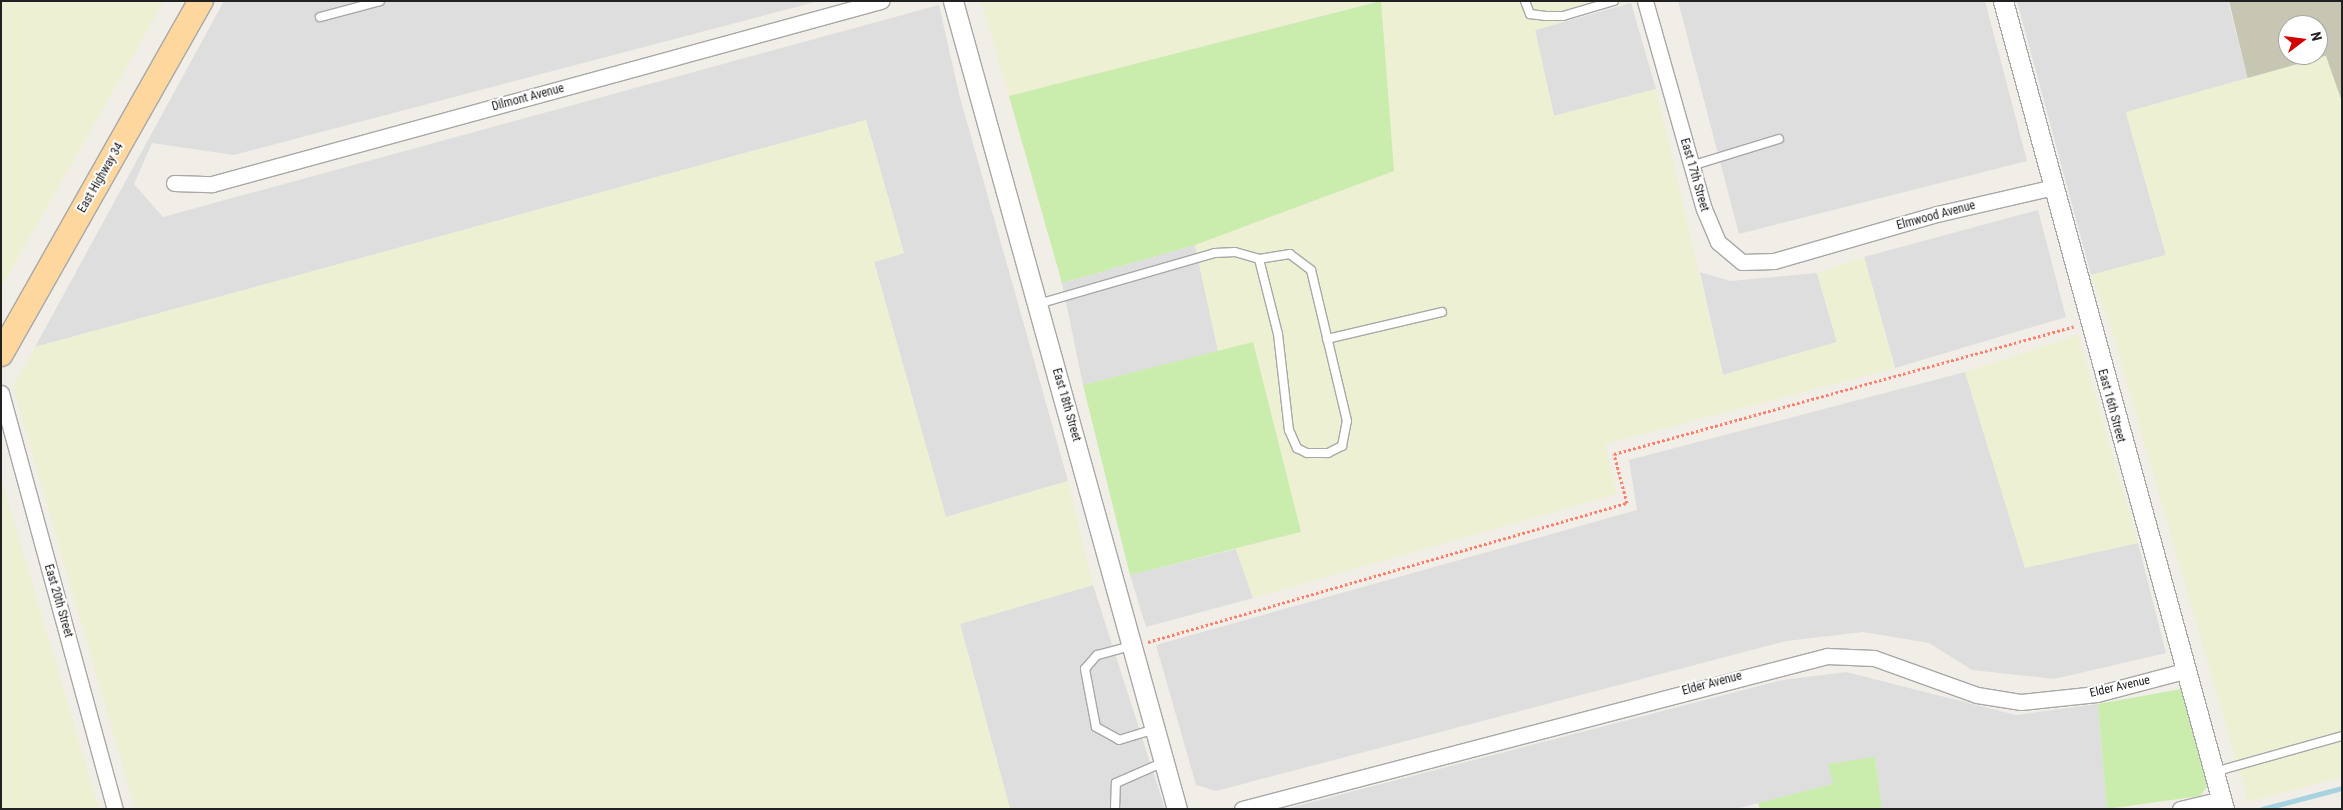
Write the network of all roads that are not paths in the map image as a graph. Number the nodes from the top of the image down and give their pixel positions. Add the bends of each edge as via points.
1 (201, 1) edge
2 (380, 1) edge
3 (880, 1) edge
4 (953, 1) edge
5 (1525, 1) edge
6 (1614, 1) edge
7 (1645, 1) edge
8 (2003, 1) edge
9 (320, 17) dead end
10 (1779, 139) dead end
11 (1691, 166) junction
12 (174, 182) dead end
13 (2054, 187) junction
14 (1819, 248) joint
15 (1259, 259) junction
16 (1038, 304) junction
17 (1442, 312) dead end
18 (1327, 339) junction
19 (1, 354) edge
20 (1, 393) edge
21 (1133, 646) junction
22 (2184, 671) junction
23 (1156, 729) junction
24 (2342, 736) edge
25 (1164, 762) junction
26 (2213, 772) junction
27 (2223, 804) edge
28 (115, 809) edge
29 (1115, 809) edge
30 (1177, 809) edge
31 (1242, 809) edge
32 (2180, 809) edge

1 - 19 main road, East Highway 34
2 - 9 lane
3 - 12 street, Dilmont Avenue via 212,184
4 - 16 street, East 18th Street
5 - 6 lane via 1530,14 1563,16
7 - 11 street, East 17th Street
8 - 13 street, East 16th Street
10 - 11 lane
11 - 14 street, East 17th Street via 1718,242 1742,262 1774,261
13 - 14 street, Elmwood Avenue
13 - 22 street, East 16th Street
15 - 16 lane via 1235,252 1215,253
15 - 18 lane via 1290,254 1311,270
15 - 18 lane via 1278,334 1289,430 1297,448 1316,455 1342,446 1347,435
16 - 21 street, East 18th Street
17 - 18 lane
20 - 28 street, East 20th Street
21 - 23 street, East 18th Street
21 - 23 lane via 1108,650 1085,669 1096,727 1119,740
22 - 26 street, East 16th Street
22 - 31 street, Elder Avenue via 2097,694 2021,702 1977,694 1874,658 1827,656
23 - 25 street, East 18th Street
24 - 26 lane
25 - 29 lane via 1116,783
25 - 30 street, East 18th Street
26 - 27 street, East 16th Street
27 - 32 street

